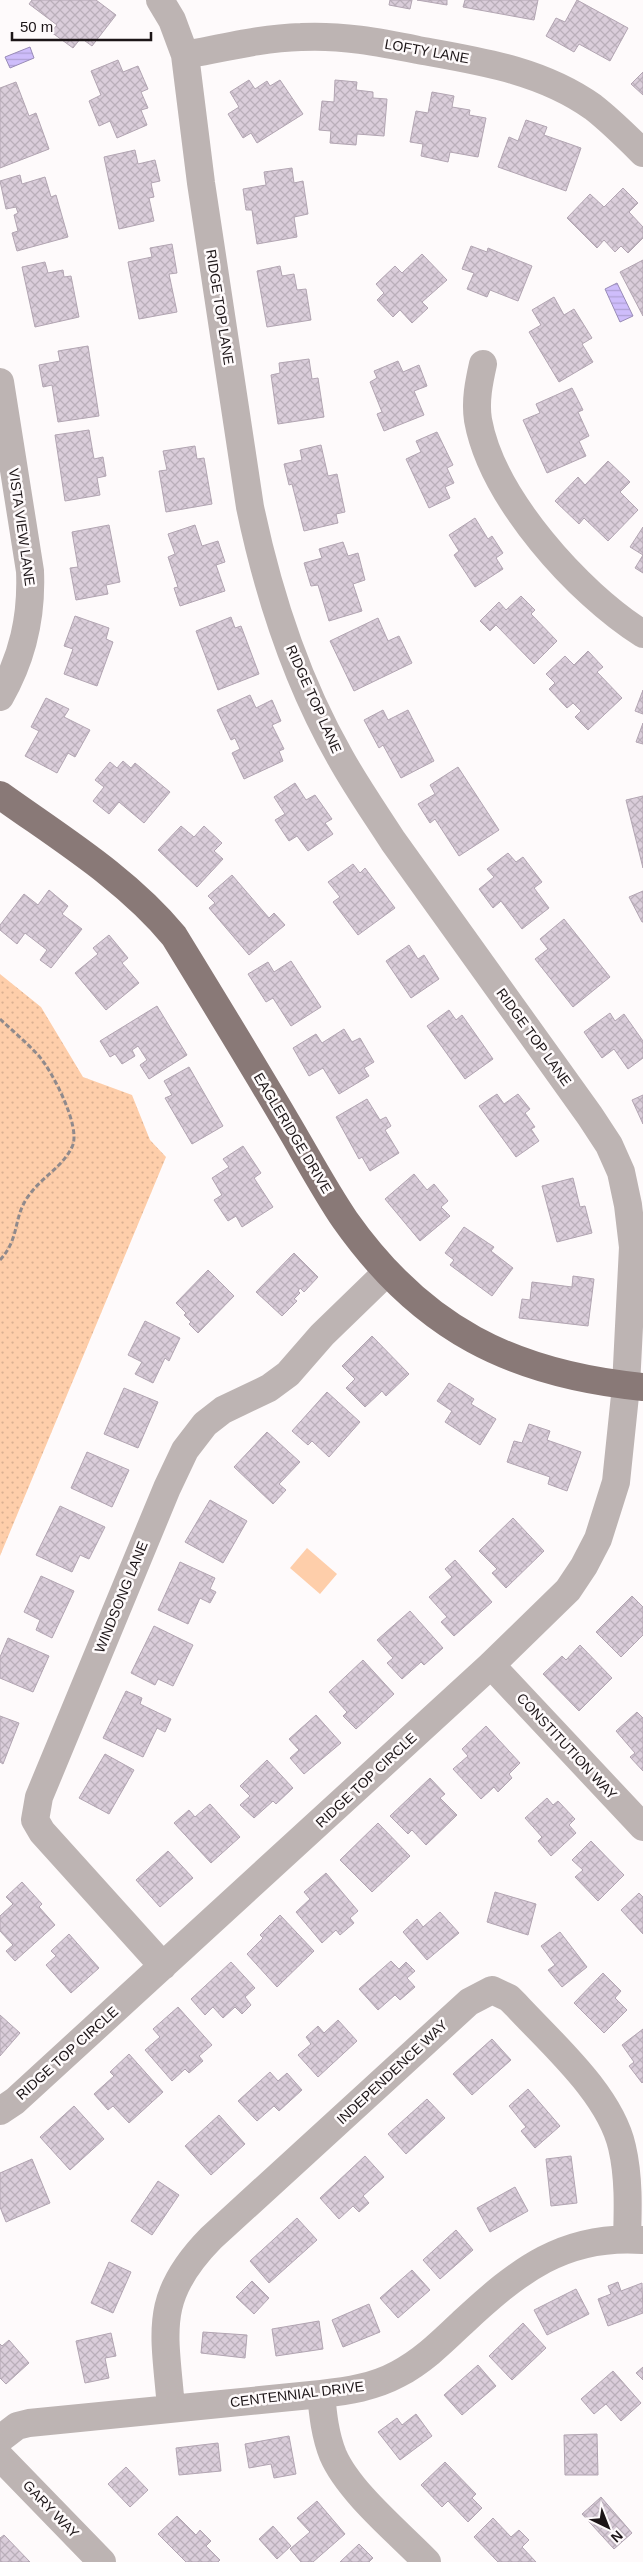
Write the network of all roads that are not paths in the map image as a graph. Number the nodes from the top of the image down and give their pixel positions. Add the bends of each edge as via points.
1 (160, 0) edge
2 (185, 55) junction
3 (643, 154) edge
4 (484, 364) dead end
5 (0, 382) edge
6 (643, 634) edge
7 (0, 697) edge
8 (0, 795) edge
9 (387, 1272) junction
10 (635, 1387) edge
11 (491, 1665) junction
12 (643, 1827) edge
13 (163, 1966) junction
14 (0, 2111) edge
15 (635, 2240) edge
16 (321, 2394) junction
17 (171, 2408) junction
18 (0, 2439) edge
19 (0, 2457) edge
20 (102, 2562) edge
21 (427, 2562) edge

1 - 2 street, RIDGE TOP LANE via 172,20
2 - 3 street, LOFTY LANE via 299,37 328,36 492,63 535,77 576,97 607,119
2 - 10 street, RIDGE TOP LANE via 250,507 259,548 292,652 315,708 364,797 609,1145 621,1172 633,1246
4 - 6 street via 477,401 481,434 496,472 556,559 614,615
5 - 7 street, VISTA VIEW LANE via 31,595 24,641
8 - 9 main road, EAGLERIDGE DRIVE via 112,877 153,911 174,936 344,1218
9 - 10 main road, EAGLERIDGE DRIVE via 451,1326 487,1348 562,1375
9 - 13 street, WINDSONG LANE via 328,1329 288,1374 218,1413 184,1450 39,1797 35,1820 42,1832
10 - 11 street, RIDGE TOP CIRCLE via 616,1482 598,1539 568,1590
11 - 12 street, CONSTITUTION WAY
11 - 13 street, RIDGE TOP CIRCLE
13 - 14 street, RIDGE TOP CIRCLE
15 - 16 street, CENTENNIAL DRIVE via 577,2246 542,2260 508,2281 434,2349 410,2366 369,2386
15 - 17 street, INDEPENDENCE WAY via 622,2146 609,2114 578,2072 509,1998 492,1990 484,1992 469,2002 192,2259 174,2289 165,2317
16 - 17 street, CENTENNIAL DRIVE
16 - 21 street via 327,2438 342,2471
17 - 18 street, CENTENNIAL DRIVE via 23,2424
19 - 20 street, GARY WAY

